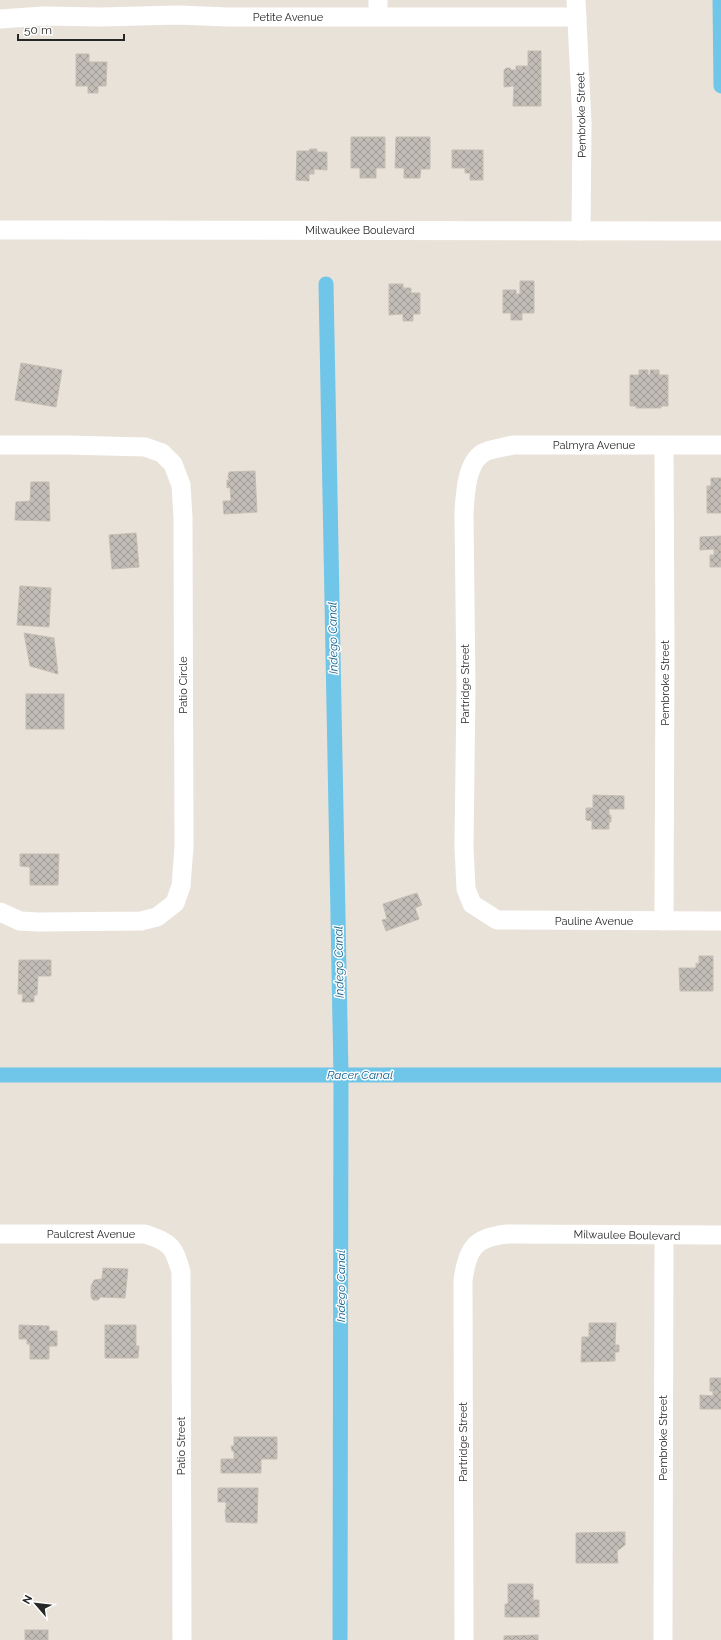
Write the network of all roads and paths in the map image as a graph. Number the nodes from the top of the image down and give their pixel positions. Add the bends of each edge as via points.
1 (177, 7) edge
2 (378, 8) edge
3 (576, 9) edge
4 (0, 18) edge
5 (0, 230) edge
6 (581, 231) junction
7 (721, 231) edge
8 (0, 445) edge
9 (664, 445) junction
10 (721, 445) edge
11 (472, 464) joint
12 (472, 904) joint
13 (0, 912) edge
14 (664, 921) junction
15 (721, 921) edge
16 (0, 1234) edge
17 (721, 1235) edge
18 (664, 1236) junction
19 (474, 1246) joint
20 (176, 1252) joint
21 (182, 1640) edge
22 (464, 1640) edge
23 (663, 1640) edge

1 - 2 street, Petite Avenue via 228,17
1 - 4 street, Petite Avenue via 101,17
2 - 3 street, Petite Avenue
3 - 6 street, Pembroke Street via 581,107
5 - 6 street, Milwaukee Boulevard
6 - 7 street, Milwaukee Boulevard
8 - 13 street, Patio Circle via 145,447 162,453 173,464 181,485 183,517 184,847 181,886 175,903 157,917 141,921 38,922 20,920
9 - 10 street, Palmyra Avenue
9 - 11 street, Palmyra Avenue via 513,445 483,453
9 - 14 street, Pembroke Street
11 - 12 street, Partridge Street via 464,514 464,847 466,889
12 - 14 street, Pauline Avenue via 497,920
14 - 15 street, Pauline Avenue
16 - 20 street, Paulcrest Avenue via 145,1234 162,1239
17 - 18 street, Milwaulee Boulevard
18 - 19 street, Milwaulee Boulevard via 508,1234 491,1236
18 - 23 street, Pembroke Street
19 - 22 street, Partridge Street via 465,1263 463,1281
20 - 21 street, Patio Street via 181,1272

